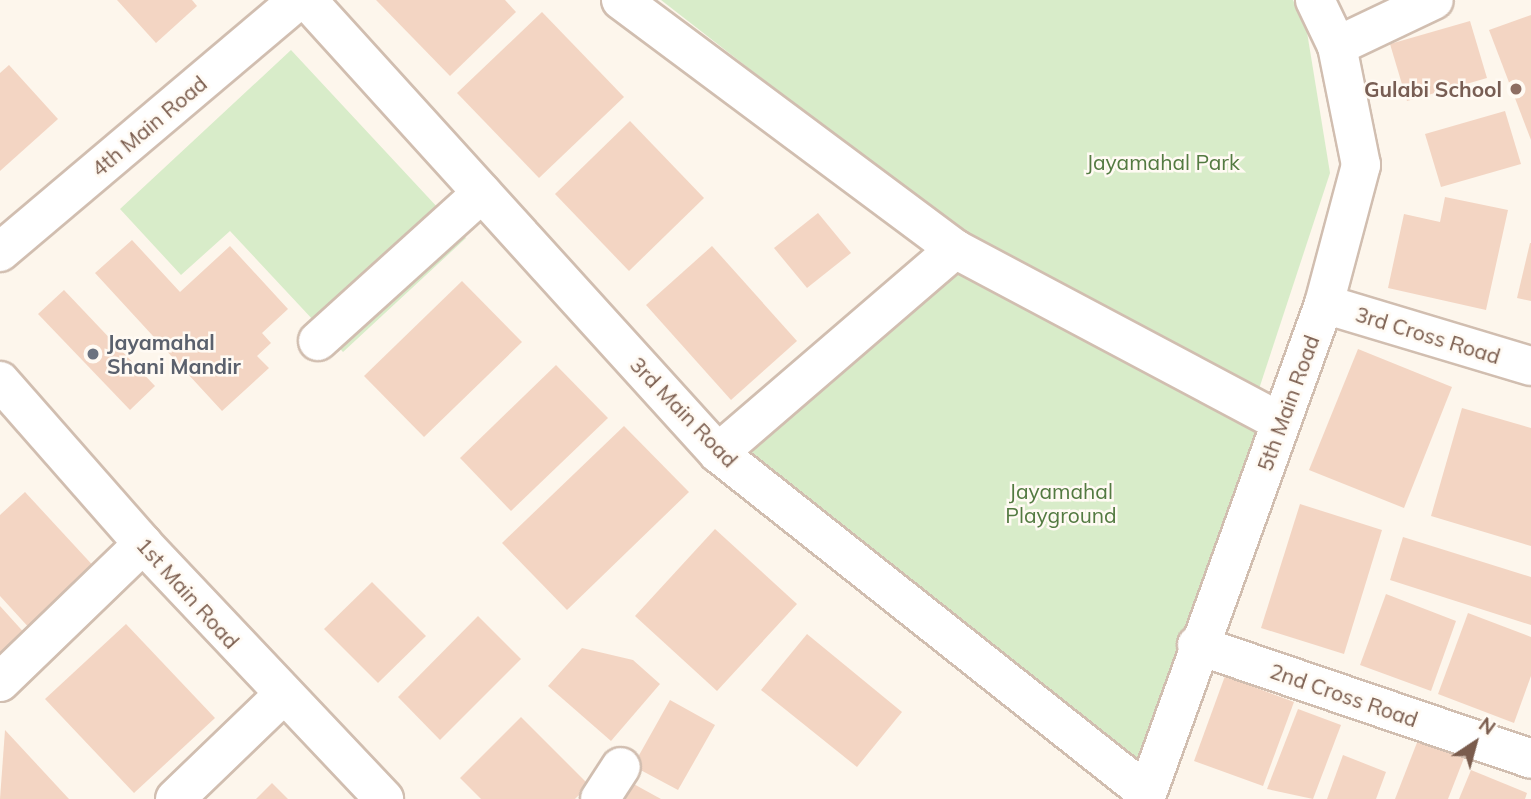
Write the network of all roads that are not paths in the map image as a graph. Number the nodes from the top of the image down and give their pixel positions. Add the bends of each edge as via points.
1 (298, 0) edge
2 (307, 0) edge
3 (621, 0) edge
4 (1315, 0) edge
5 (1434, 0) edge
6 (1337, 46) junction
7 (482, 193) junction
8 (954, 249) junction
9 (0, 252) edge
10 (1324, 304) junction
11 (318, 341) dead end
12 (1531, 366) edge
13 (0, 381) edge
14 (1281, 422) junction
15 (718, 453) junction
16 (143, 544) junction
17 (1197, 645) junction
18 (0, 682) edge
19 (282, 696) junction
20 (1531, 759) edge
21 (621, 767) dead end
22 (1146, 796) edge
23 (175, 799) edge
24 (384, 799) edge
25 (600, 799) edge

1 - 9 street, 4th Main Road
2 - 7 street, 3rd Main Road
3 - 8 street
4 - 6 street, 5th Main Road
5 - 6 street
6 - 10 street, 5th Main Road via 1361,165
7 - 11 street
7 - 15 street, 3rd Main Road
8 - 14 street
8 - 15 street
10 - 12 street, 3rd Cross Road
10 - 14 street, 5th Main Road
13 - 16 street, 1st Main Road
14 - 17 street, 5th Main Road
15 - 22 street, 3rd Main Road
16 - 18 street
16 - 19 street, 1st Main Road
17 - 20 street, 2nd Cross Road
17 - 22 street, 5th Main Road
19 - 23 street
19 - 24 street, 1st Main Road
21 - 25 street

